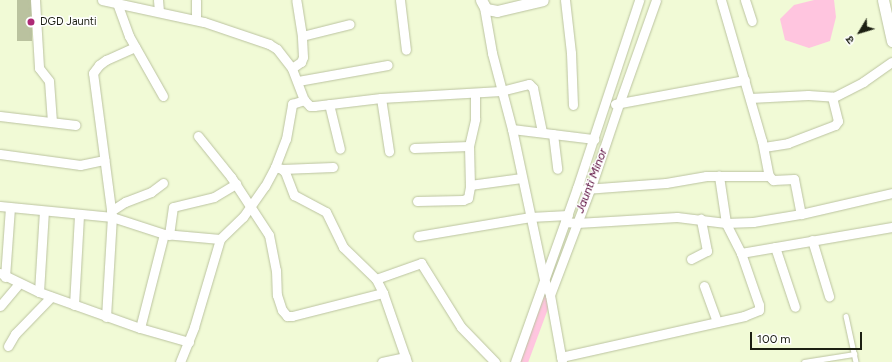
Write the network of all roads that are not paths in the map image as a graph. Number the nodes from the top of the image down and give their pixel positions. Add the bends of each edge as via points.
1 (34, 0) edge
2 (102, 0) edge
3 (158, 0) edge
4 (196, 0) edge
5 (296, 0) edge
6 (400, 0) edge
7 (543, 0) edge
8 (566, 0) edge
9 (639, 0) edge
10 (656, 0) edge
11 (721, 0) edge
12 (745, 0) edge
13 (883, 0) edge
14 (117, 3) junction
15 (482, 3) edge
16 (159, 12) junction
17 (196, 20) junction
18 (752, 21) dead end
19 (350, 24) dead end
20 (302, 36) junction
21 (892, 41) edge
22 (135, 47) junction
23 (406, 50) dead end
24 (892, 62) edge
25 (388, 65) dead end
26 (292, 68) junction
27 (298, 80) junction
28 (745, 80) junction
29 (501, 91) junction
30 (475, 93) junction
31 (163, 96) dead end
32 (381, 98) junction
33 (750, 98) junction
34 (832, 98) junction
35 (304, 100) junction
36 (329, 104) junction
37 (612, 104) junction
38 (573, 105) dead end
39 (0, 116) edge
40 (52, 122) junction
41 (75, 125) dead end
42 (512, 129) junction
43 (542, 132) junction
44 (553, 134) junction
45 (198, 136) dead end
46 (594, 139) junction
47 (469, 146) junction
48 (764, 147) junction
49 (414, 148) dead end
50 (340, 149) dead end
51 (389, 151) dead end
52 (0, 154) edge
53 (104, 160) junction
54 (333, 166) dead end
55 (279, 168) junction
56 (557, 169) dead end
57 (719, 176) junction
58 (769, 176) junction
59 (522, 178) junction
60 (162, 183) dead end
61 (236, 184) junction
62 (470, 185) junction
63 (584, 189) junction
64 (892, 193) edge
65 (417, 201) dead end
66 (0, 206) edge
67 (251, 206) junction
68 (10, 207) junction
69 (44, 211) junction
70 (112, 214) junction
71 (801, 214) junction
72 (79, 215) junction
73 (530, 217) junction
74 (701, 220) junction
75 (571, 221) junction
76 (726, 223) junction
77 (892, 227) edge
78 (167, 234) junction
79 (418, 236) dead end
80 (220, 239) junction
81 (812, 240) junction
82 (776, 247) junction
83 (741, 253) junction
84 (691, 259) dead end
85 (3, 275) edge
86 (376, 279) junction
87 (19, 283) junction
88 (704, 286) dead end
89 (547, 287) junction
90 (39, 292) junction
91 (383, 293) junction
92 (51, 296) junction
93 (829, 296) dead end
94 (74, 305) junction
95 (0, 306) edge
96 (795, 307) dead end
97 (846, 316) dead end
98 (106, 317) junction
99 (717, 322) junction
100 (140, 328) junction
101 (189, 342) junction
102 (8, 346) dead end
103 (854, 354) junction
104 (406, 359) edge
105 (561, 359) edge
106 (180, 362) edge
107 (382, 362) edge
108 (495, 362) edge
109 (515, 362) edge
110 (804, 362) edge
111 (856, 362) edge

1 - 40 street via 39,68 49,81
2 - 14 street
3 - 16 street
4 - 17 street
5 - 20 street
6 - 23 street
7 - 15 street via 497,11 490,11
8 - 38 street
9 - 37 street
10 - 37 street
11 - 28 street
12 - 18 street
13 - 21 street
14 - 16 street
14 - 22 street
15 - 29 street
16 - 17 street
17 - 26 street via 273,46
19 - 20 street
20 - 26 street via 303,60
22 - 31 street
22 - 53 street via 106,60 93,73
24 - 34 street via 863,82
25 - 27 street
26 - 27 street
27 - 35 street
28 - 33 street
28 - 37 street
29 - 30 street
29 - 42 street
29 - 43 street via 532,85
30 - 32 street
30 - 47 street via 475,119
32 - 36 street
32 - 51 street
33 - 34 street via 801,95
33 - 48 street
34 - 48 street via 837,123 788,143
35 - 36 street via 310,106
35 - 55 street via 291,106
36 - 50 street
37 - 46 street
37 - 63 street
39 - 40 street
40 - 41 street
42 - 43 street
42 - 59 street
43 - 44 street
44 - 46 street
44 - 56 street
45 - 61 street
46 - 63 street
47 - 49 street
47 - 62 street
48 - 58 street
52 - 53 street via 80,165
53 - 70 street
54 - 55 street
55 - 67 street
55 - 86 street via 294,195 326,212 343,246
57 - 58 street
57 - 63 street
57 - 76 street
58 - 71 street via 773,180 794,179
59 - 62 street
59 - 73 street
60 - 70 street via 151,192 125,202
61 - 67 street
61 - 78 street via 214,197 173,207
62 - 65 street via 466,200
63 - 75 street
64 - 71 street
66 - 68 street
67 - 80 street
67 - 91 street via 271,241 278,295 282,310 287,316
68 - 69 street
68 - 85 street
69 - 72 street
69 - 90 street
70 - 72 street
70 - 78 street
70 - 98 street
71 - 76 street via 753,222
72 - 94 street
73 - 75 street
73 - 79 street
73 - 89 street
74 - 75 street via 677,217
74 - 76 street
74 - 84 street via 708,249
75 - 89 street
75 - 89 street
76 - 83 street
77 - 81 street
78 - 80 street
78 - 100 street
80 - 101 street
81 - 82 street
81 - 93 street
82 - 83 street
82 - 96 street
83 - 99 street via 760,309 744,316
85 - 87 street
86 - 91 street
86 - 108 street via 421,263 461,328
87 - 90 street
87 - 95 street
88 - 99 street
89 - 105 street
89 - 109 street
90 - 92 street
91 - 104 street
92 - 94 street
92 - 102 street via 15,334
94 - 98 street
97 - 103 lane
98 - 100 street
99 - 105 street
100 - 101 street
101 - 106 street
103 - 110 lane
103 - 111 lane
104 - 107 street

